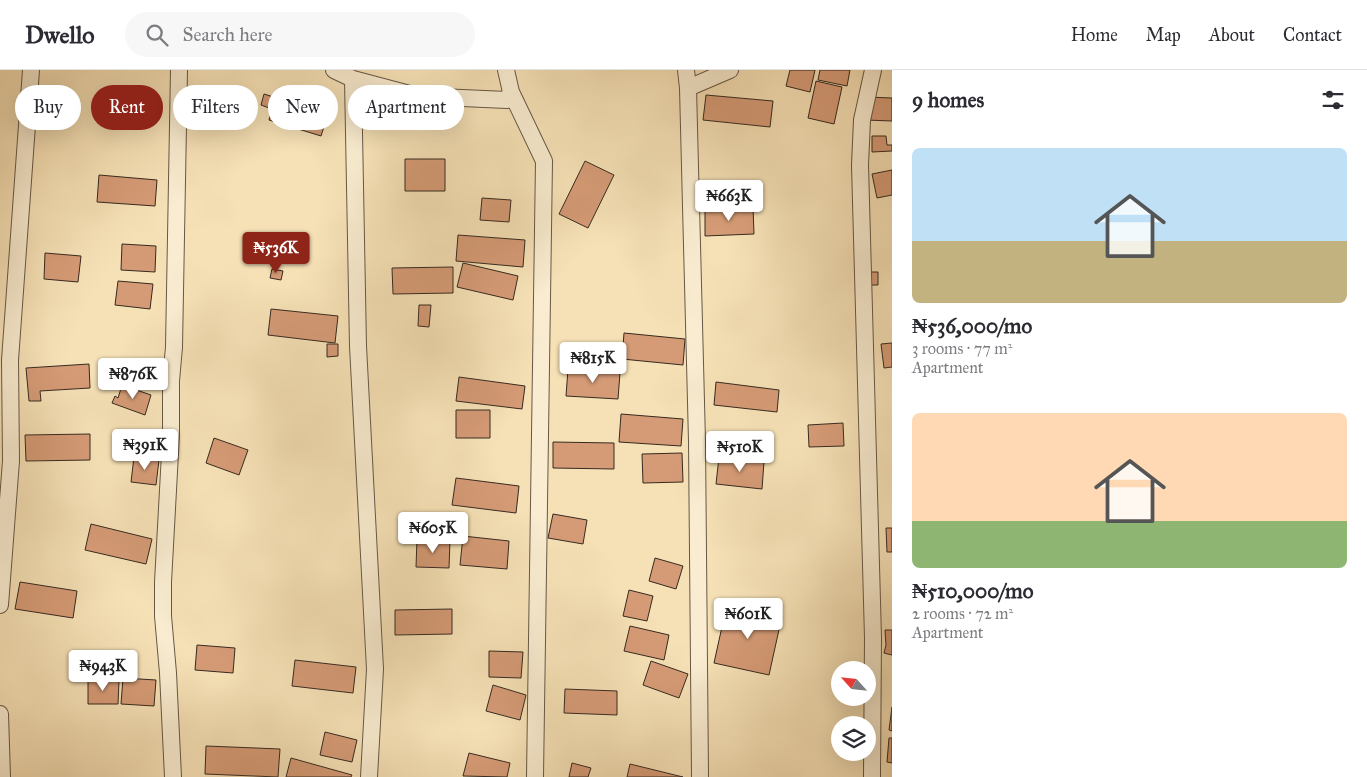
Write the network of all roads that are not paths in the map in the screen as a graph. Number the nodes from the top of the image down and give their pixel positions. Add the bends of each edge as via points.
1 (31, 70) edge
2 (179, 70) edge
3 (334, 70) edge
4 (506, 70) edge
5 (686, 70) edge
6 (730, 70) edge
7 (873, 70) edge
8 (353, 79) junction
9 (688, 88) junction
10 (510, 92) junction
11 (0, 605) edge
12 (0, 714) edge
13 (2, 777) edge
14 (173, 777) edge
15 (369, 777) edge
16 (535, 777) edge
17 (700, 777) edge
18 (872, 777) edge

1 - 11 street via 10,360 11,461
2 - 14 street via 174,347 163,582
3 - 8 street
4 - 10 street
5 - 9 street
6 - 9 street
7 - 18 street via 862,120 860,165 873,638
8 - 10 street via 417,96 507,100
8 - 15 street via 358,346 375,669
9 - 17 street via 697,441
10 - 16 street via 544,161
12 - 13 street

